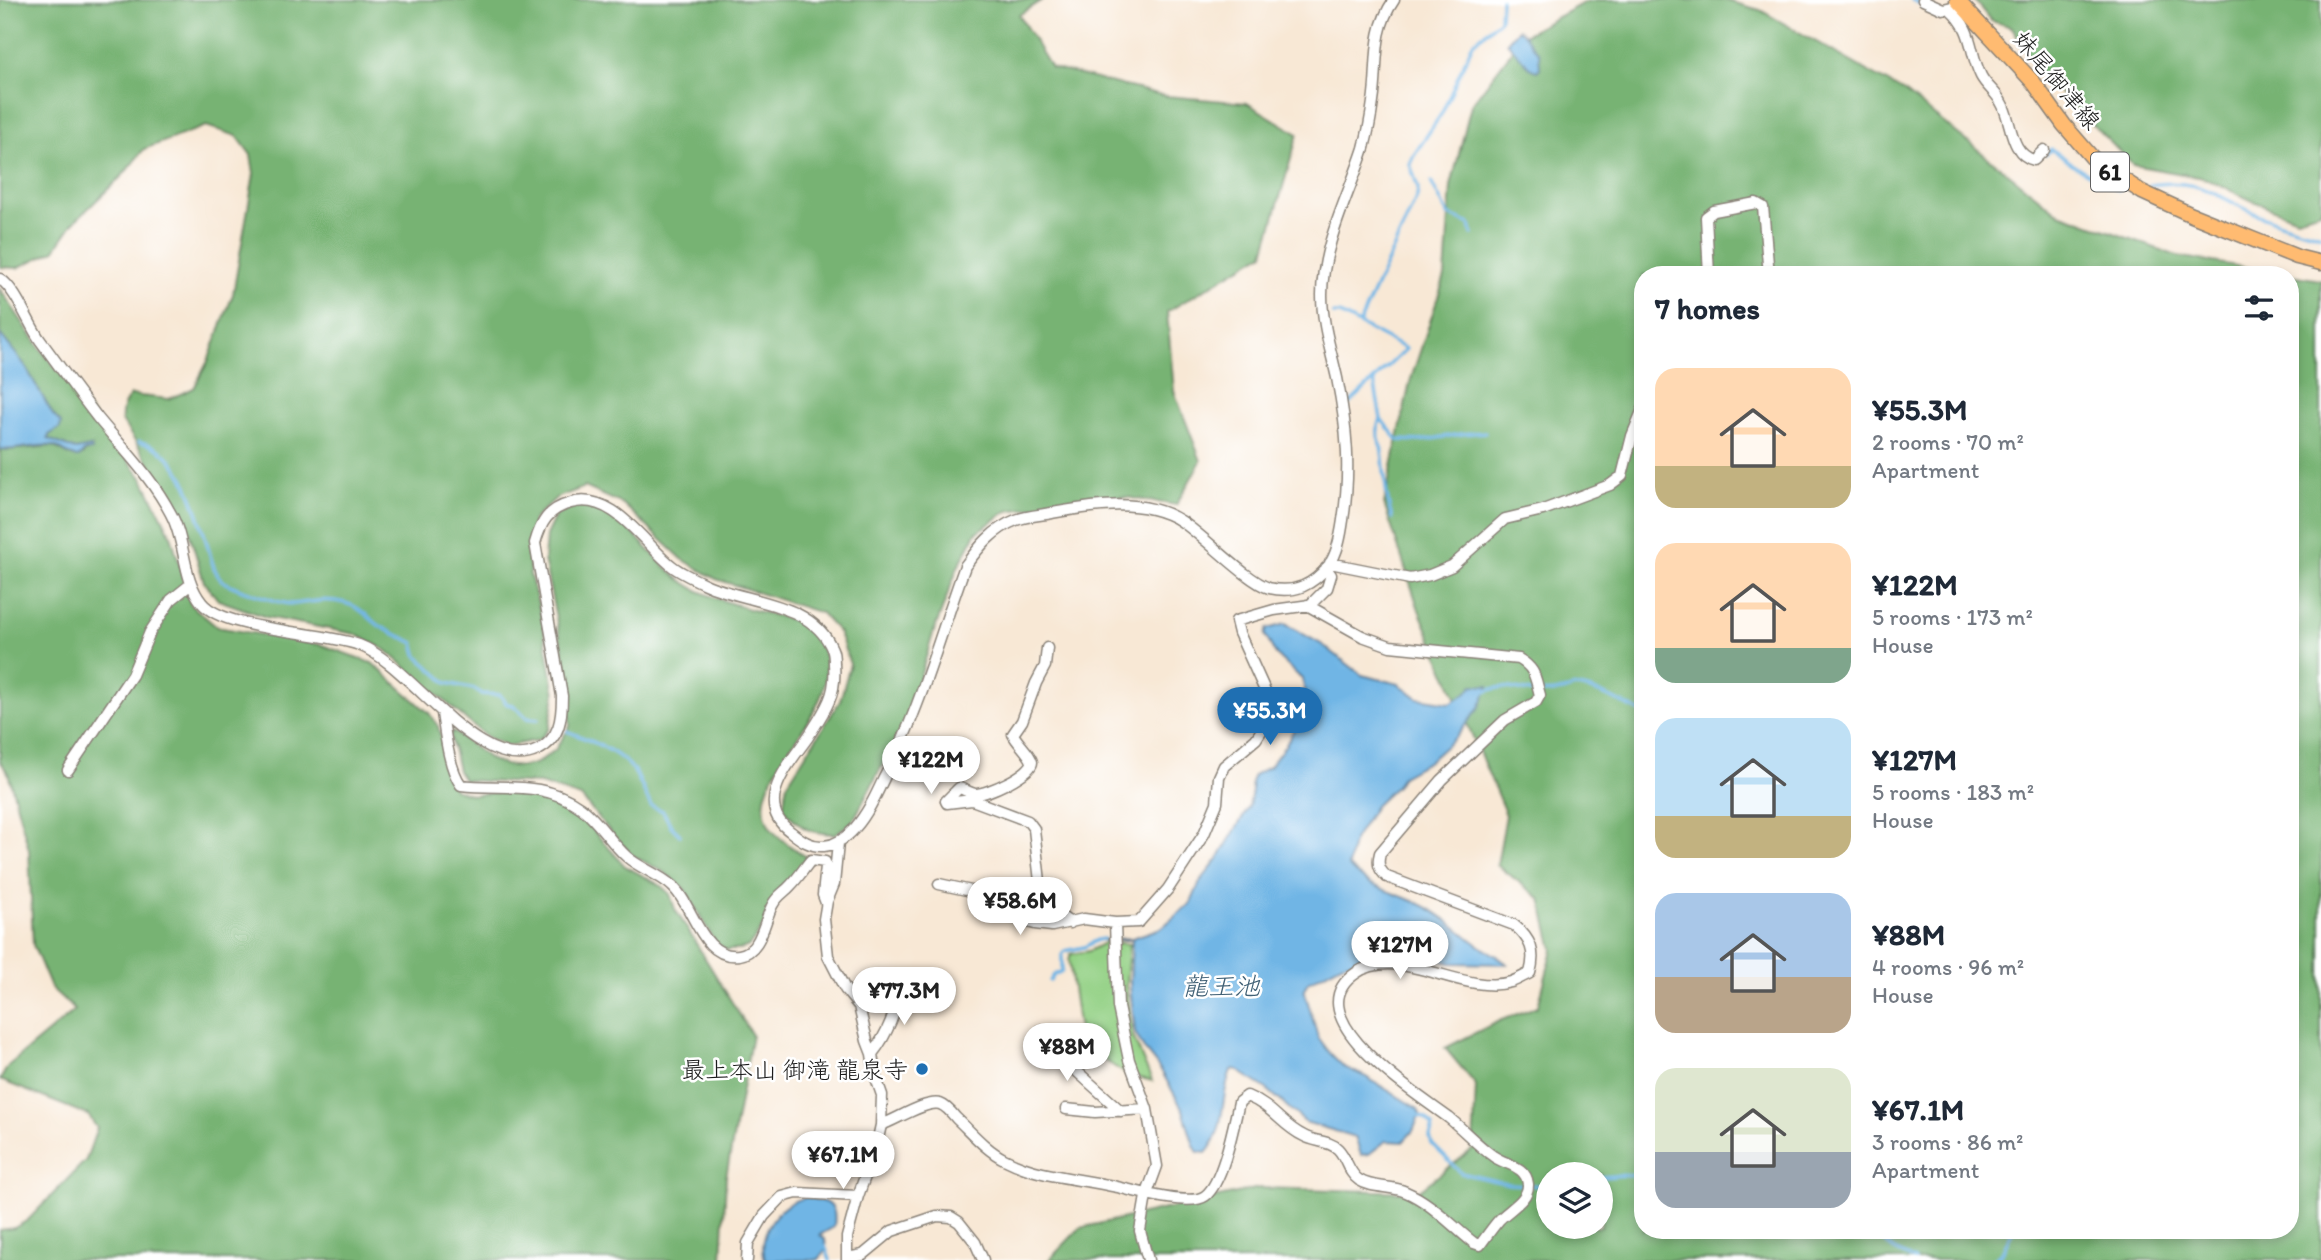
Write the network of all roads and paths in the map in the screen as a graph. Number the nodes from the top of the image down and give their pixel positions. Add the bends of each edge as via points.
1 (1394, 0) edge
2 (1923, 0) edge
3 (1956, 4) edge
4 (2044, 150) dead end
5 (2321, 263) edge
6 (1709, 266) edge
7 (1768, 266) edge
8 (0, 279) edge
9 (1634, 431) edge
10 (1328, 565) junction
11 (191, 584) junction
12 (1307, 605) junction
13 (1046, 648) dead end
14 (442, 713) junction
15 (68, 770) dead end
16 (838, 843) junction
17 (939, 884) dead end
18 (826, 903) junction
19 (1070, 923) junction
20 (1115, 923) junction
21 (899, 985) dead end
22 (1041, 1030) dead end
23 (872, 1054) junction
24 (1066, 1109) dead end
25 (1147, 1109) junction
26 (1121, 1111) junction
27 (881, 1125) junction
28 (858, 1196) junction
29 (1146, 1196) junction
30 (847, 1259) edge
31 (747, 1260) edge
32 (983, 1260) edge
33 (1148, 1260) edge

1 - 10 street via 1385,12 1376,44 1374,99 1365,146 1326,262 1322,295 1349,459 1341,534
2 - 3 street via 1944,9
3 - 4 street via 1981,76 2007,113 2013,139 2030,159
3 - 5 main road, 妹尾御津線 / 61 via 2034,83 2096,162 2142,192 2192,215
6 - 7 street via 1706,218 1714,211 1756,203 1763,207
8 - 11 street via 97,417 153,482 173,517
9 - 10 street via 1622,476 1610,485 1505,519 1452,566 1410,579
10 - 12 street via 1331,581
10 - 16 street via 1310,584 1290,590 1268,587 1178,519 1135,506 1079,508 1016,520 995,532 965,566 891,766 866,814
11 - 14 street via 203,605 238,624 330,636 361,646 392,666
11 - 15 street via 171,600 149,632 132,675
12 - 20 street via 1236,621 1267,695 1263,728 1224,766 1217,803 1204,834 1168,889 1139,922
12 - 29 street via 1390,646 1520,659 1534,674 1540,695 1536,702 1505,720 1441,780 1378,861 1387,877 1514,925 1532,946 1530,973 1493,984 1397,964 1374,965 1346,981 1338,993 1337,1009 1354,1041 1494,1158 1520,1168 1528,1180 1528,1191 1480,1245 1425,1202 1355,1177 1329,1143 1306,1138 1263,1102 1247,1096 1239,1102 1227,1152 1209,1194 1201,1199
13 - 19 street via 1045,666 1013,734 1031,759 1030,769 979,793 959,788 946,800 972,800 1028,821 1034,829 1042,899
14 - 16 street via 483,745 503,753 522,756 554,737 562,719 562,696 535,543 541,523 558,506 581,499 597,501 674,568 706,585 787,609 818,626 833,650 835,675 830,699 777,783 776,816 806,843 822,847
14 - 18 street via 461,785 529,788 580,807 630,859 675,888 704,937 727,954 750,950 772,905 811,860 825,862
16 - 18 street via 834,884
17 - 19 street via 985,894 1020,920 1052,926
18 - 23 street via 828,957 859,1006
19 - 20 street via 1084,919
20 - 25 street via 1120,1020
21 - 23 street via 882,1041
22 - 26 street via 1072,1067
23 - 27 street via 882,1095
24 - 26 street
25 - 26 street
25 - 29 street via 1157,1166
27 - 28 street
27 - 29 street via 931,1103 942,1105 1004,1159 1058,1178
28 - 30 street via 847,1237
28 - 31 street via 797,1193 782,1198 764,1216 748,1243
29 - 33 street via 1140,1231
30 - 32 street via 863,1255 892,1231 937,1216 959,1222

